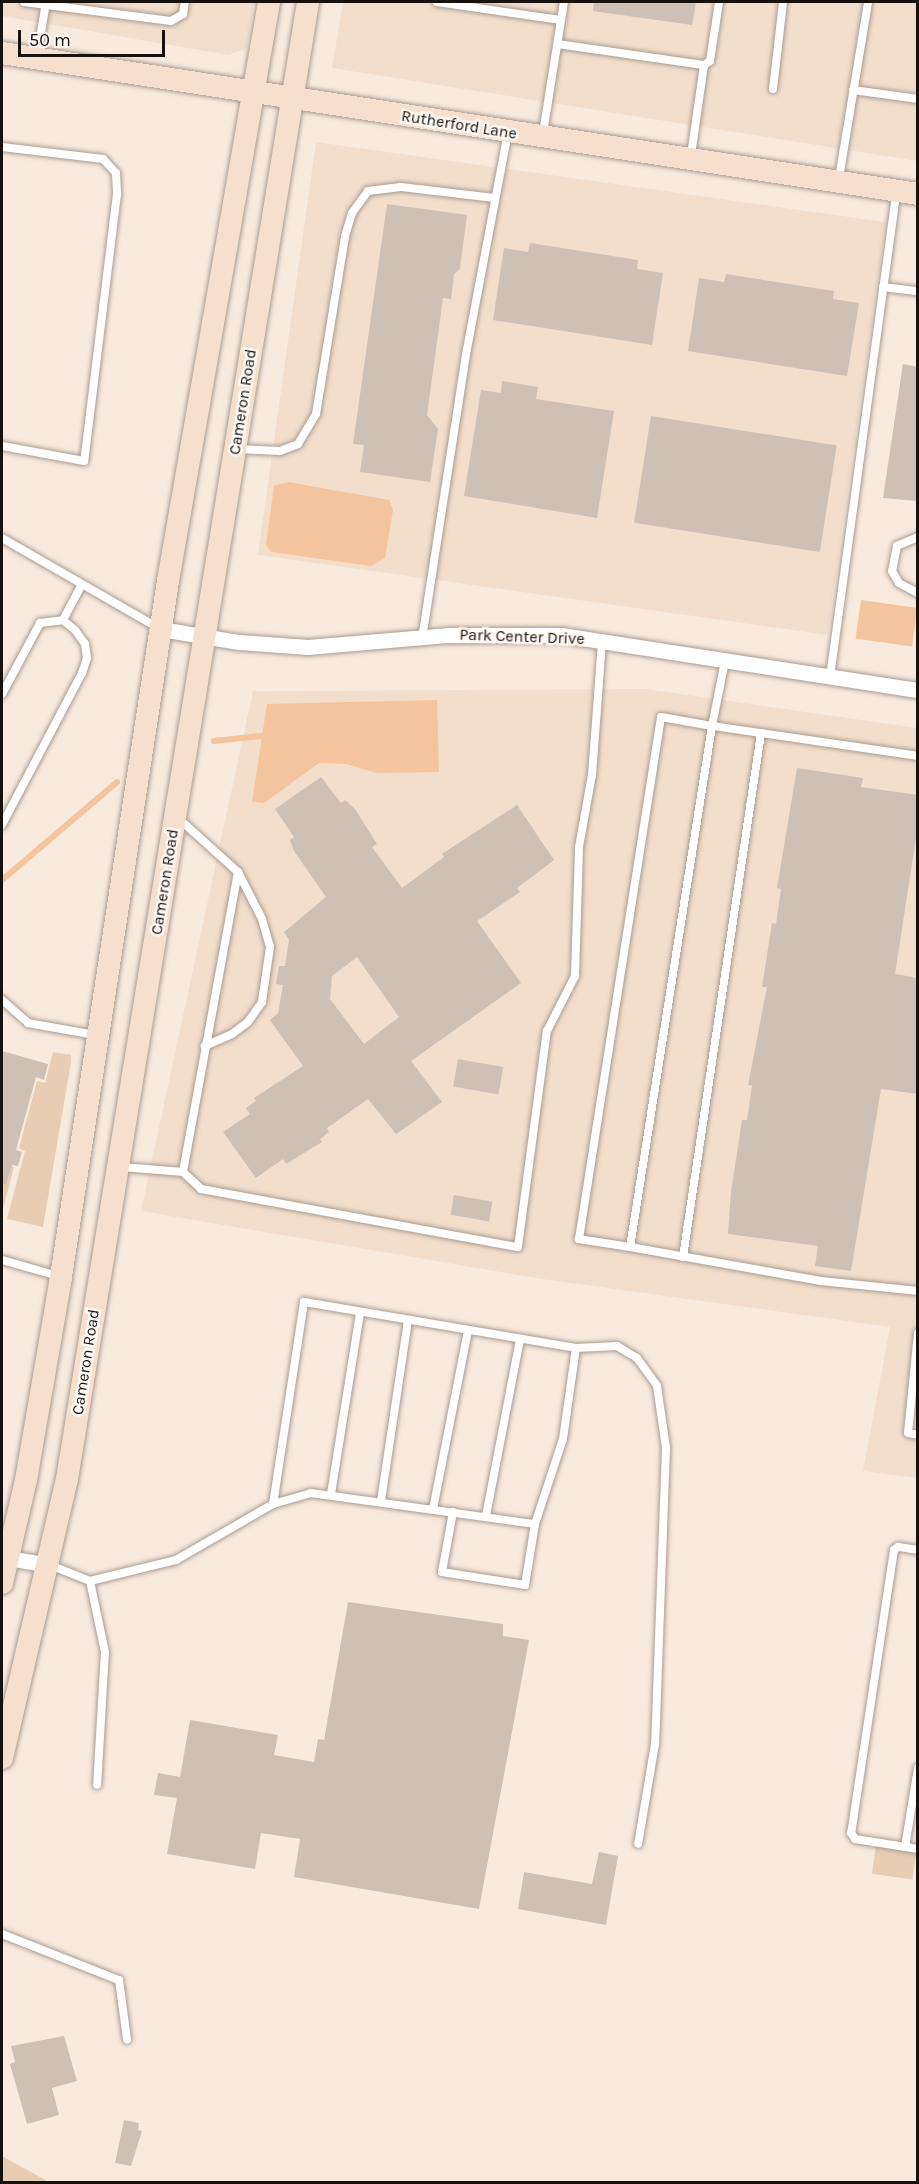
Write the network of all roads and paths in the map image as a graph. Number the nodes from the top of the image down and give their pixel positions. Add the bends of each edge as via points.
1 (24, 2) edge
2 (185, 2) edge
3 (269, 2) edge
4 (308, 2) edge
5 (437, 2) edge
6 (564, 2) edge
7 (719, 2) edge
8 (783, 2) edge
9 (868, 2) edge
10 (46, 3) edge
11 (561, 20) junction
12 (558, 44) junction
13 (2, 53) edge
14 (37, 58) junction
15 (704, 65) junction
16 (772, 89) dead end
17 (854, 90) junction
18 (253, 94) junction
19 (291, 99) junction
20 (918, 99) edge
21 (508, 132) junction
22 (543, 138) junction
23 (2, 147) edge
24 (691, 160) junction
25 (838, 183) junction
26 (907, 193) edge
27 (494, 198) junction
28 (884, 287) junction
29 (918, 291) edge
30 (2, 447) edge
31 (236, 449) junction
32 (918, 537) edge
33 (2, 538) edge
34 (82, 585) junction
35 (918, 593) edge
36 (63, 620) junction
37 (161, 629) junction
38 (206, 637) junction
39 (422, 640) junction
40 (602, 641) junction
41 (725, 661) junction
42 (830, 677) junction
43 (918, 690) edge
44 (2, 694) edge
45 (712, 726) junction
46 (761, 733) junction
47 (918, 756) edge
48 (5, 810) edge
49 (176, 816) junction
50 (2, 825) edge
51 (238, 872) junction
52 (2, 1000) edge
53 (99, 1036) junction
54 (205, 1046) junction
55 (118, 1167) junction
56 (183, 1172) junction
57 (630, 1248) junction
58 (683, 1257) junction
59 (2, 1260) edge
60 (61, 1277) junction
61 (918, 1291) edge
62 (360, 1312) junction
63 (408, 1320) junction
64 (468, 1330) junction
65 (918, 1333) edge
66 (520, 1339) junction
67 (576, 1348) junction
68 (918, 1435) edge
69 (331, 1494) junction
70 (381, 1501) junction
71 (273, 1504) junction
72 (432, 1509) junction
73 (453, 1512) junction
74 (486, 1516) junction
75 (535, 1524) junction
76 (918, 1550) edge
77 (5, 1558) edge
78 (50, 1565) junction
79 (90, 1581) junction
80 (2, 1583) edge
81 (2, 1758) edge
82 (918, 1768) edge
83 (97, 1785) dead end
84 (638, 1844) dead end
85 (905, 1847) junction
86 (918, 1849) edge
87 (2, 1934) edge
88 (127, 2039) dead end

1 - 10 lane
2 - 10 lane via 183,14 171,21
3 - 18 main road
4 - 19 main road, Cameron Road
5 - 11 lane
6 - 11 lane
7 - 15 lane via 710,61
8 - 16 lane
9 - 17 lane
10 - 14 lane
11 - 12 lane
12 - 15 lane
12 - 22 lane
13 - 14 main road, Rutherford Lane
14 - 18 main road, Rutherford Lane
15 - 24 lane
17 - 20 lane
17 - 25 lane
18 - 19 main road, Rutherford Lane
18 - 37 main road
19 - 21 main road, Rutherford Lane
19 - 31 main road, Cameron Road
21 - 22 main road, Rutherford Lane
21 - 27 lane
22 - 24 main road, Rutherford Lane
23 - 30 lane via 104,159 116,173 117,194 84,460
24 - 25 main road, Rutherford Lane
25 - 26 main road, Rutherford Lane
26 - 28 lane
27 - 31 lane via 401,188 368,191 352,213 345,236 316,414 298,444 280,451
27 - 39 lane
28 - 29 lane
28 - 42 lane
31 - 38 main road, Cameron Road
32 - 35 lane via 897,546 892,571 899,583
33 - 34 lane
34 - 36 lane
34 - 37 lane
36 - 44 lane via 40,623
36 - 48 lane via 85,644 87,658
37 - 38 street, Park Center Drive
37 - 53 main road
38 - 39 street, Park Center Drive via 308,648
38 - 49 main road, Cameron Road
39 - 40 street, Park Center Drive via 449,635 562,635
40 - 41 street, Park Center Drive
40 - 56 lane via 592,775 579,848 575,976 547,1031 518,1247 201,1189
41 - 42 street, Park Center Drive
41 - 45 lane
42 - 43 street, Park Center Drive
45 - 46 lane
45 - 57 lane
45 - 57 lane via 661,717 586,1192 579,1239
46 - 47 lane
46 - 58 lane
48 - 50 lane
49 - 51 lane
49 - 55 main road, Cameron Road
51 - 54 lane
51 - 54 lane via 267,932 268,972 262,1002 248,1022 232,1035
52 - 53 lane via 28,1023
53 - 60 main road
54 - 56 lane
55 - 56 lane
55 - 78 main road, Cameron Road
57 - 58 lane
58 - 61 lane via 821,1281
59 - 60 lane
60 - 77 main road
62 - 63 lane
62 - 69 lane
62 - 71 lane via 304,1302
63 - 64 lane
63 - 70 lane
64 - 66 lane
64 - 72 lane
65 - 68 lane via 908,1433
66 - 67 lane
66 - 74 lane
67 - 75 lane via 563,1439
67 - 84 lane via 617,1346 637,1358 657,1386 666,1448 655,1744
69 - 70 lane
69 - 71 lane via 311,1493
70 - 72 lane
71 - 79 lane via 176,1560
72 - 73 lane
73 - 74 lane
73 - 75 lane via 442,1572 525,1585
74 - 75 lane
76 - 85 lane via 894,1550 851,1833 855,1839
77 - 78 street
77 - 80 main road
78 - 79 lane
78 - 81 main road, Cameron Road
79 - 83 lane via 105,1652
82 - 85 lane
85 - 86 lane
87 - 88 lane via 119,1980

